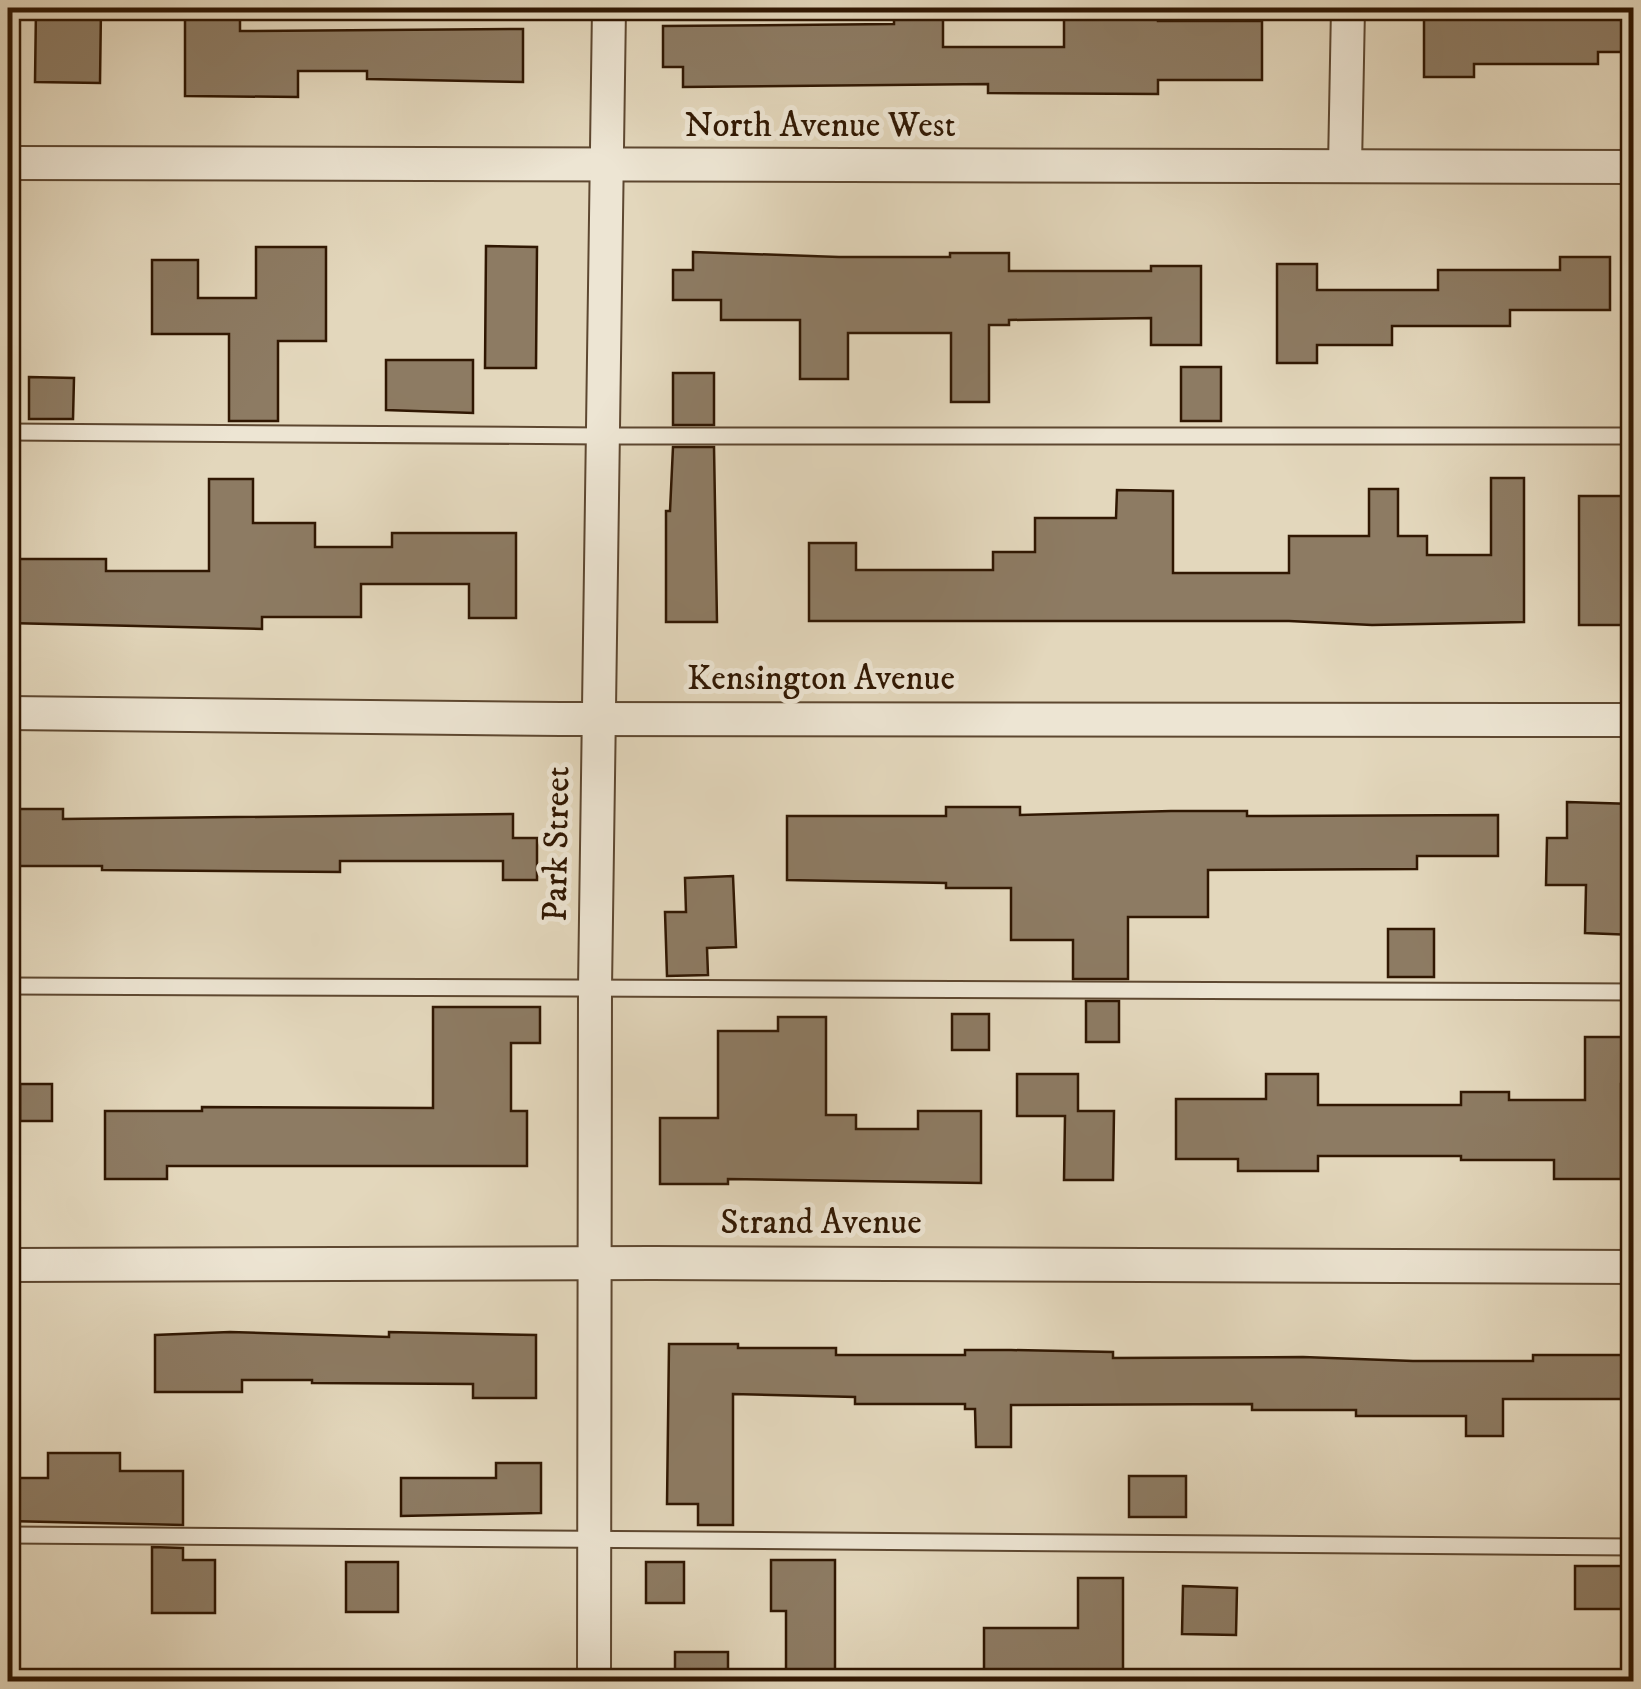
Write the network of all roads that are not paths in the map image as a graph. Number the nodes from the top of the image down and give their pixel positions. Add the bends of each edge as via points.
1 (609, 8) edge
2 (1348, 8) edge
3 (8, 162) edge
4 (606, 166) junction
5 (1346, 166) junction
6 (1634, 168) edge
7 (8, 432) edge
8 (604, 436) junction
9 (1634, 436) edge
10 (8, 713) edge
11 (599, 718) junction
12 (1634, 720) edge
13 (8, 986) edge
14 (595, 988) junction
15 (1634, 992) edge
16 (596, 1263) junction
17 (8, 1265) edge
18 (1634, 1267) edge
19 (8, 1535) edge
20 (592, 1541) junction
21 (1634, 1547) edge
22 (594, 1682) edge

1 - 4 street, Park Street
2 - 5 street
3 - 4 street, North Avenue West
4 - 5 street, North Avenue West
4 - 8 street, Park Street
5 - 6 street, North Avenue West
7 - 8 lane
8 - 9 lane
8 - 11 street, Park Street
10 - 11 street, Kensington Avenue
11 - 12 street, Kensington Avenue
11 - 14 street, Park Street
13 - 14 lane
14 - 15 lane
14 - 16 street, Park Street
16 - 17 street, Strand Avenue
16 - 18 street, Strand Avenue
16 - 20 street, Park Street
19 - 20 lane
20 - 21 lane
20 - 22 street, Park Street

